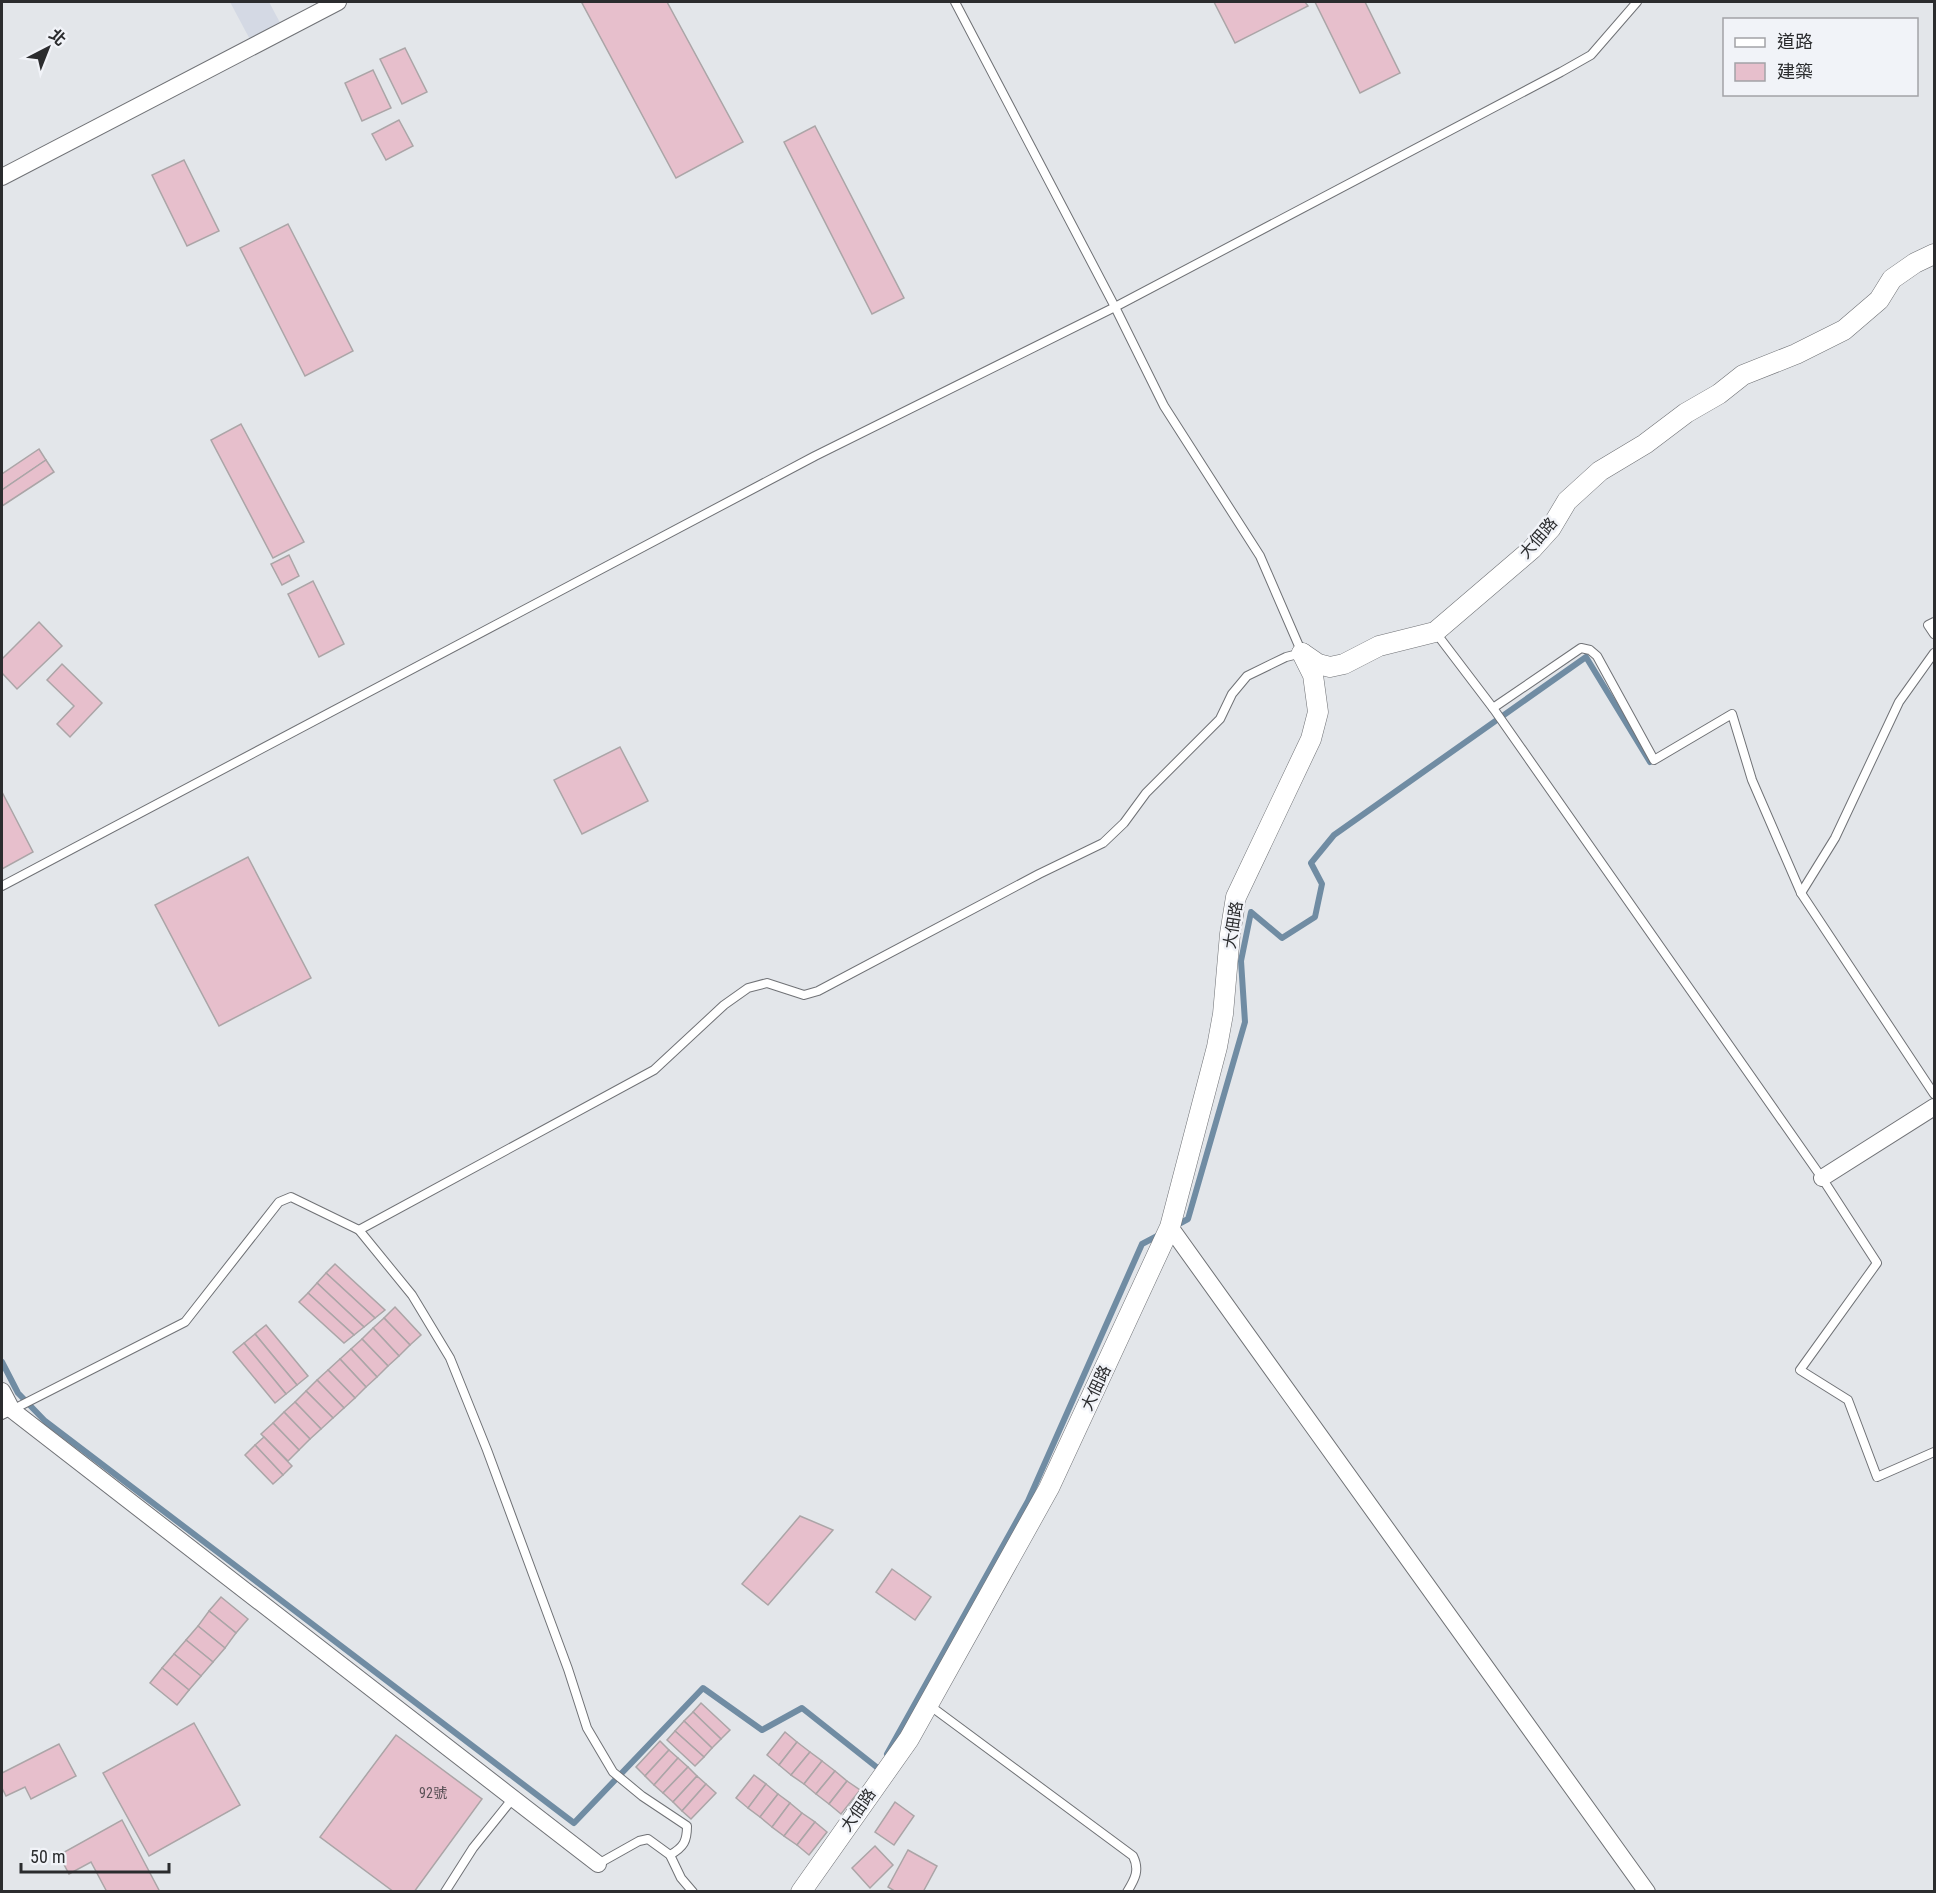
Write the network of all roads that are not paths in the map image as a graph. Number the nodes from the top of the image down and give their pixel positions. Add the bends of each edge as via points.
1 (338, 2) edge
2 (955, 2) edge
3 (1637, 2) edge
4 (2, 177) edge
5 (1935, 254) edge
6 (1115, 307) junction
7 (1935, 622) edge
8 (1435, 632) junction
9 (1935, 634) edge
10 (1302, 653) junction
11 (1935, 653) edge
12 (1492, 708) junction
13 (2, 886) edge
14 (1801, 893) junction
15 (1935, 1095) edge
16 (1935, 1107) edge
17 (1822, 1178) junction
18 (1170, 1227) junction
19 (359, 1230) junction
20 (2, 1391) edge
21 (7, 1413) edge
22 (1935, 1452) edge
23 (928, 1704) junction
24 (514, 1797) junction
25 (670, 1855) junction
26 (598, 1864) joint
27 (446, 1892) edge
28 (693, 1892) edge
29 (801, 1892) edge
30 (1127, 1892) edge
31 (1647, 1892) edge

1 - 4 street
2 - 6 lane
3 - 6 lane via 1591,55
5 - 8 street, 大佃路 via 1892,279 1879,300 1844,330 1743,375 1600,471 1567,501 1532,549
6 - 10 lane via 1164,406 1260,556
6 - 13 lane via 815,456
7 - 9 lane via 1928,625
8 - 10 street, 大佃路 via 1379,646 1330,667
8 - 12 lane
10 - 18 street, 大佃路 via 1313,675 1318,712 1311,740 1236,897 1217,1047
10 - 19 lane via 1247,676 1232,694 1220,719 1146,793 1103,843 818,991 804,995 767,983 748,988 654,1070
11 - 14 lane via 1899,702 1835,838
12 - 14 lane via 1581,648 1597,657 1654,760 1732,714 1752,780
12 - 17 lane
14 - 15 lane
16 - 17 street
17 - 22 lane via 1877,1263 1800,1370 1848,1400 1877,1477
18 - 23 street, 大佃路 via 1049,1488
18 - 31 street
19 - 21 lane via 291,1197 279,1202 185,1322
19 - 25 lane via 412,1295 450,1358 587,1728 613,1772 687,1826 684,1845
20 - 21 street
21 - 24 street
23 - 29 street, 大佃路 via 909,1738
23 - 30 lane via 1133,1856 1138,1865
24 - 26 street
24 - 27 lane via 473,1848
25 - 26 lane via 648,1839
25 - 28 lane

